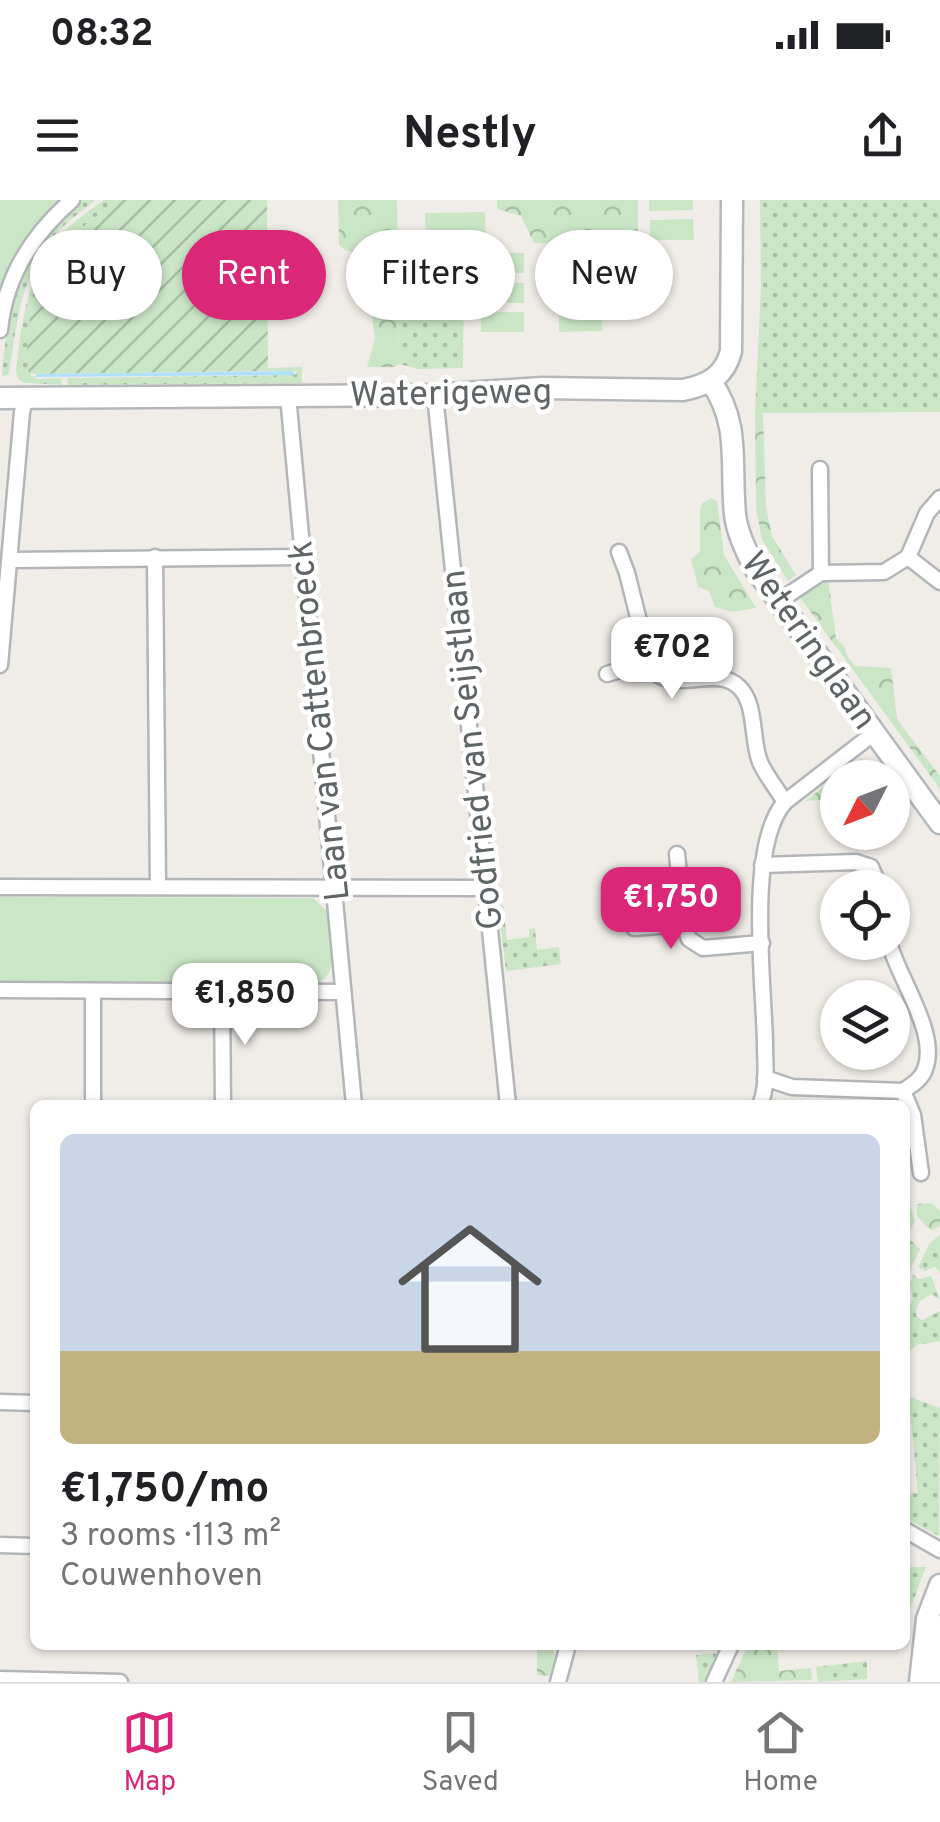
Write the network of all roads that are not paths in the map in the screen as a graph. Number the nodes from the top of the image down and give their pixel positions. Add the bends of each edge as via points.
1 (72, 200) edge
2 (732, 200) edge
3 (0, 330) edge
4 (711, 382) junction
5 (435, 394) junction
6 (288, 396) junction
7 (26, 397) junction
8 (0, 398) edge
9 (820, 469) dead end
10 (940, 498) edge
11 (619, 552) dead end
12 (155, 557) junction
13 (302, 557) junction
14 (908, 557) junction
15 (10, 560) junction
16 (820, 573) junction
17 (940, 582) edge
18 (779, 601) junction
19 (648, 662) junction
20 (0, 665) edge
21 (607, 674) dead end
22 (874, 733) junction
23 (785, 802) junction
24 (940, 824) edge
25 (677, 854) dead end
26 (762, 866) junction
27 (872, 870) edge
28 (0, 887) edge
29 (158, 888) junction
30 (485, 888) junction
31 (335, 889) junction
32 (684, 924) junction
33 (634, 928) dead end
34 (762, 944) junction
35 (896, 960) edge
36 (0, 990) edge
37 (94, 992) junction
38 (222, 992) junction
39 (344, 992) junction
40 (765, 1078) junction
41 (904, 1092) junction
42 (93, 1100) edge
43 (223, 1100) edge
44 (354, 1100) edge
45 (507, 1100) edge
46 (761, 1100) edge
47 (907, 1100) edge
48 (910, 1109) edge
49 (920, 1173) dead end
50 (0, 1402) edge
51 (30, 1403) edge
52 (910, 1533) edge
53 (0, 1545) edge
54 (30, 1546) edge
55 (940, 1550) edge
56 (940, 1584) edge
57 (940, 1626) edge
58 (567, 1650) edge
59 (728, 1650) edge
60 (0, 1679) edge
61 (120, 1682) edge
62 (558, 1682) edge
63 (714, 1682) edge
64 (920, 1682) edge
65 (936, 1682) edge

1 - 3 street via 28,247
2 - 4 street via 731,350
4 - 5 street, Waterigeweg via 683,390
4 - 18 street, Weteringlaan via 731,423 740,538
5 - 6 street, Waterigeweg
5 - 30 street, Godfried van Seijstlaan
6 - 7 street, Waterigeweg
6 - 13 street, Laan van Cattenbroeck
7 - 8 street, Waterigeweg
7 - 15 street
9 - 16 street
10 - 14 street
11 - 19 street
12 - 13 street
12 - 15 street
12 - 29 street
13 - 31 street, Laan van Cattenbroeck
14 - 16 street via 884,572
14 - 17 street
15 - 20 street
16 - 18 street
18 - 22 street, Weteringlaan
19 - 21 street
19 - 23 street via 662,679 724,679 741,688 760,762
22 - 23 street
22 - 24 street, Weteringlaan
23 - 26 street via 772,822
25 - 32 street
26 - 27 street via 856,862
26 - 34 street
28 - 29 street
29 - 31 street
30 - 31 street
30 - 45 street, Godfried van Seijstlaan
31 - 39 street, Laan van Cattenbroeck
32 - 33 street
32 - 34 street via 689,940 703,948
34 - 40 street
35 - 41 street via 926,1039 926,1067
36 - 37 street
37 - 38 street
37 - 42 street
38 - 39 street
38 - 43 street
39 - 44 street, Laan van Cattenbroeck
40 - 41 street via 792,1087
40 - 46 street
41 - 47 street
48 - 49 street
50 - 51 street
52 - 55 street
53 - 54 street
56 - 64 street via 927,1619
57 - 65 street
58 - 62 street
59 - 63 street
60 - 61 street

